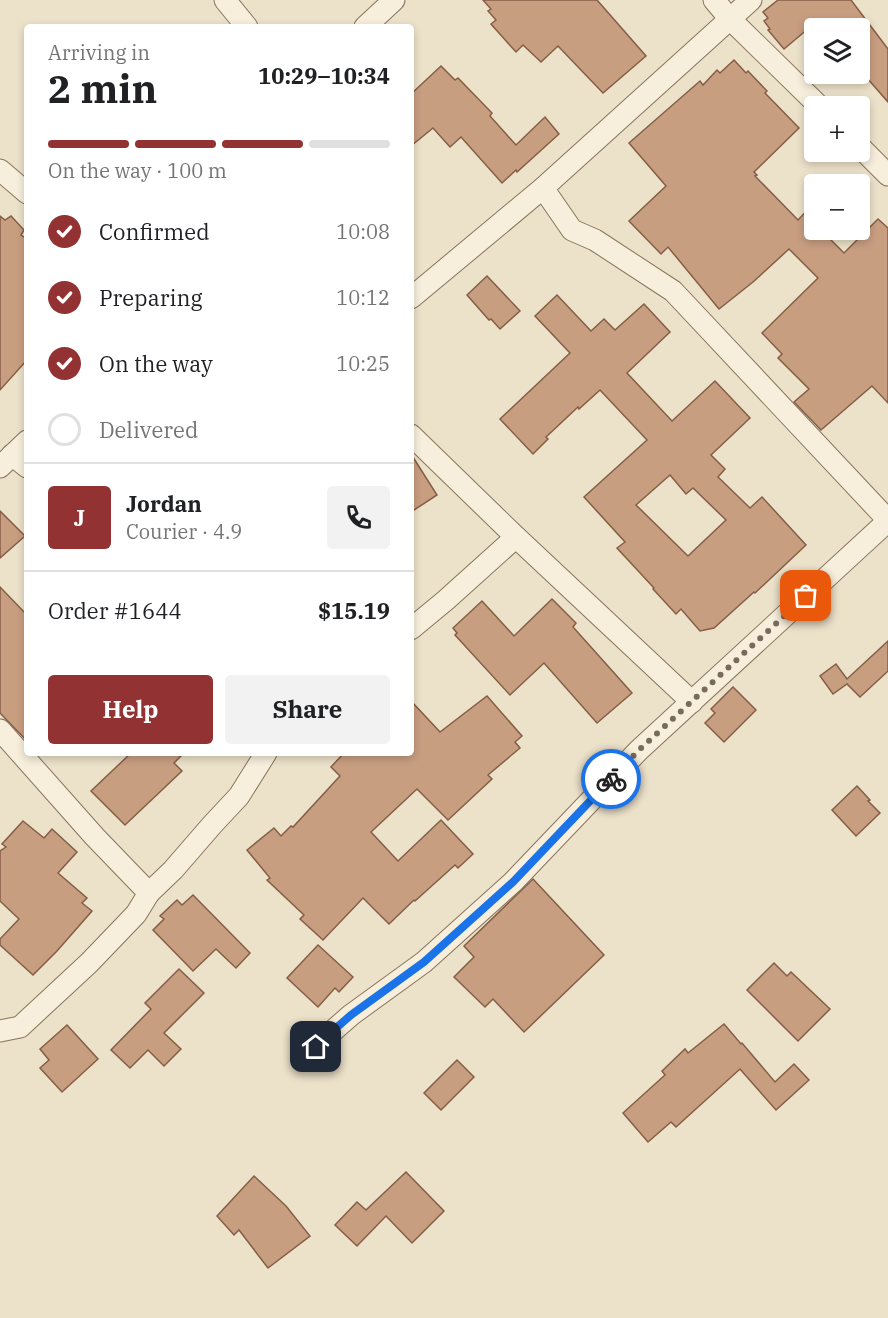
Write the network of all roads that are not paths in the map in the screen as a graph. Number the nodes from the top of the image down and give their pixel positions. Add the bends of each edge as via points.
1 (225, 0) edge
2 (394, 0) edge
3 (714, 0) edge
4 (751, 0) edge
5 (730, 19) junction
6 (245, 24) edge
7 (368, 24) edge
8 (809, 96) edge
9 (870, 157) edge
10 (0, 170) edge
11 (888, 175) edge
12 (543, 188) junction
13 (24, 190) edge
14 (414, 296) edge
15 (414, 438) edge
16 (888, 520) edge
17 (516, 537) junction
18 (414, 627) edge
19 (692, 702) junction
20 (0, 730) edge
21 (264, 756) edge
22 (149, 893) junction
23 (0, 1031) edge
24 (316, 1047) dead end

1 - 6 street
2 - 7 street
3 - 5 street
4 - 5 street
5 - 8 street
5 - 12 street
9 - 11 street
10 - 13 street
12 - 14 street
12 - 16 street via 572,230 595,240 673,291
15 - 17 street
16 - 19 street
17 - 18 street
17 - 19 street
19 - 24 street via 639,750 513,882 424,962 351,1015
20 - 22 street
21 - 22 street via 239,796
22 - 23 street via 136,914 89,963 20,1027

